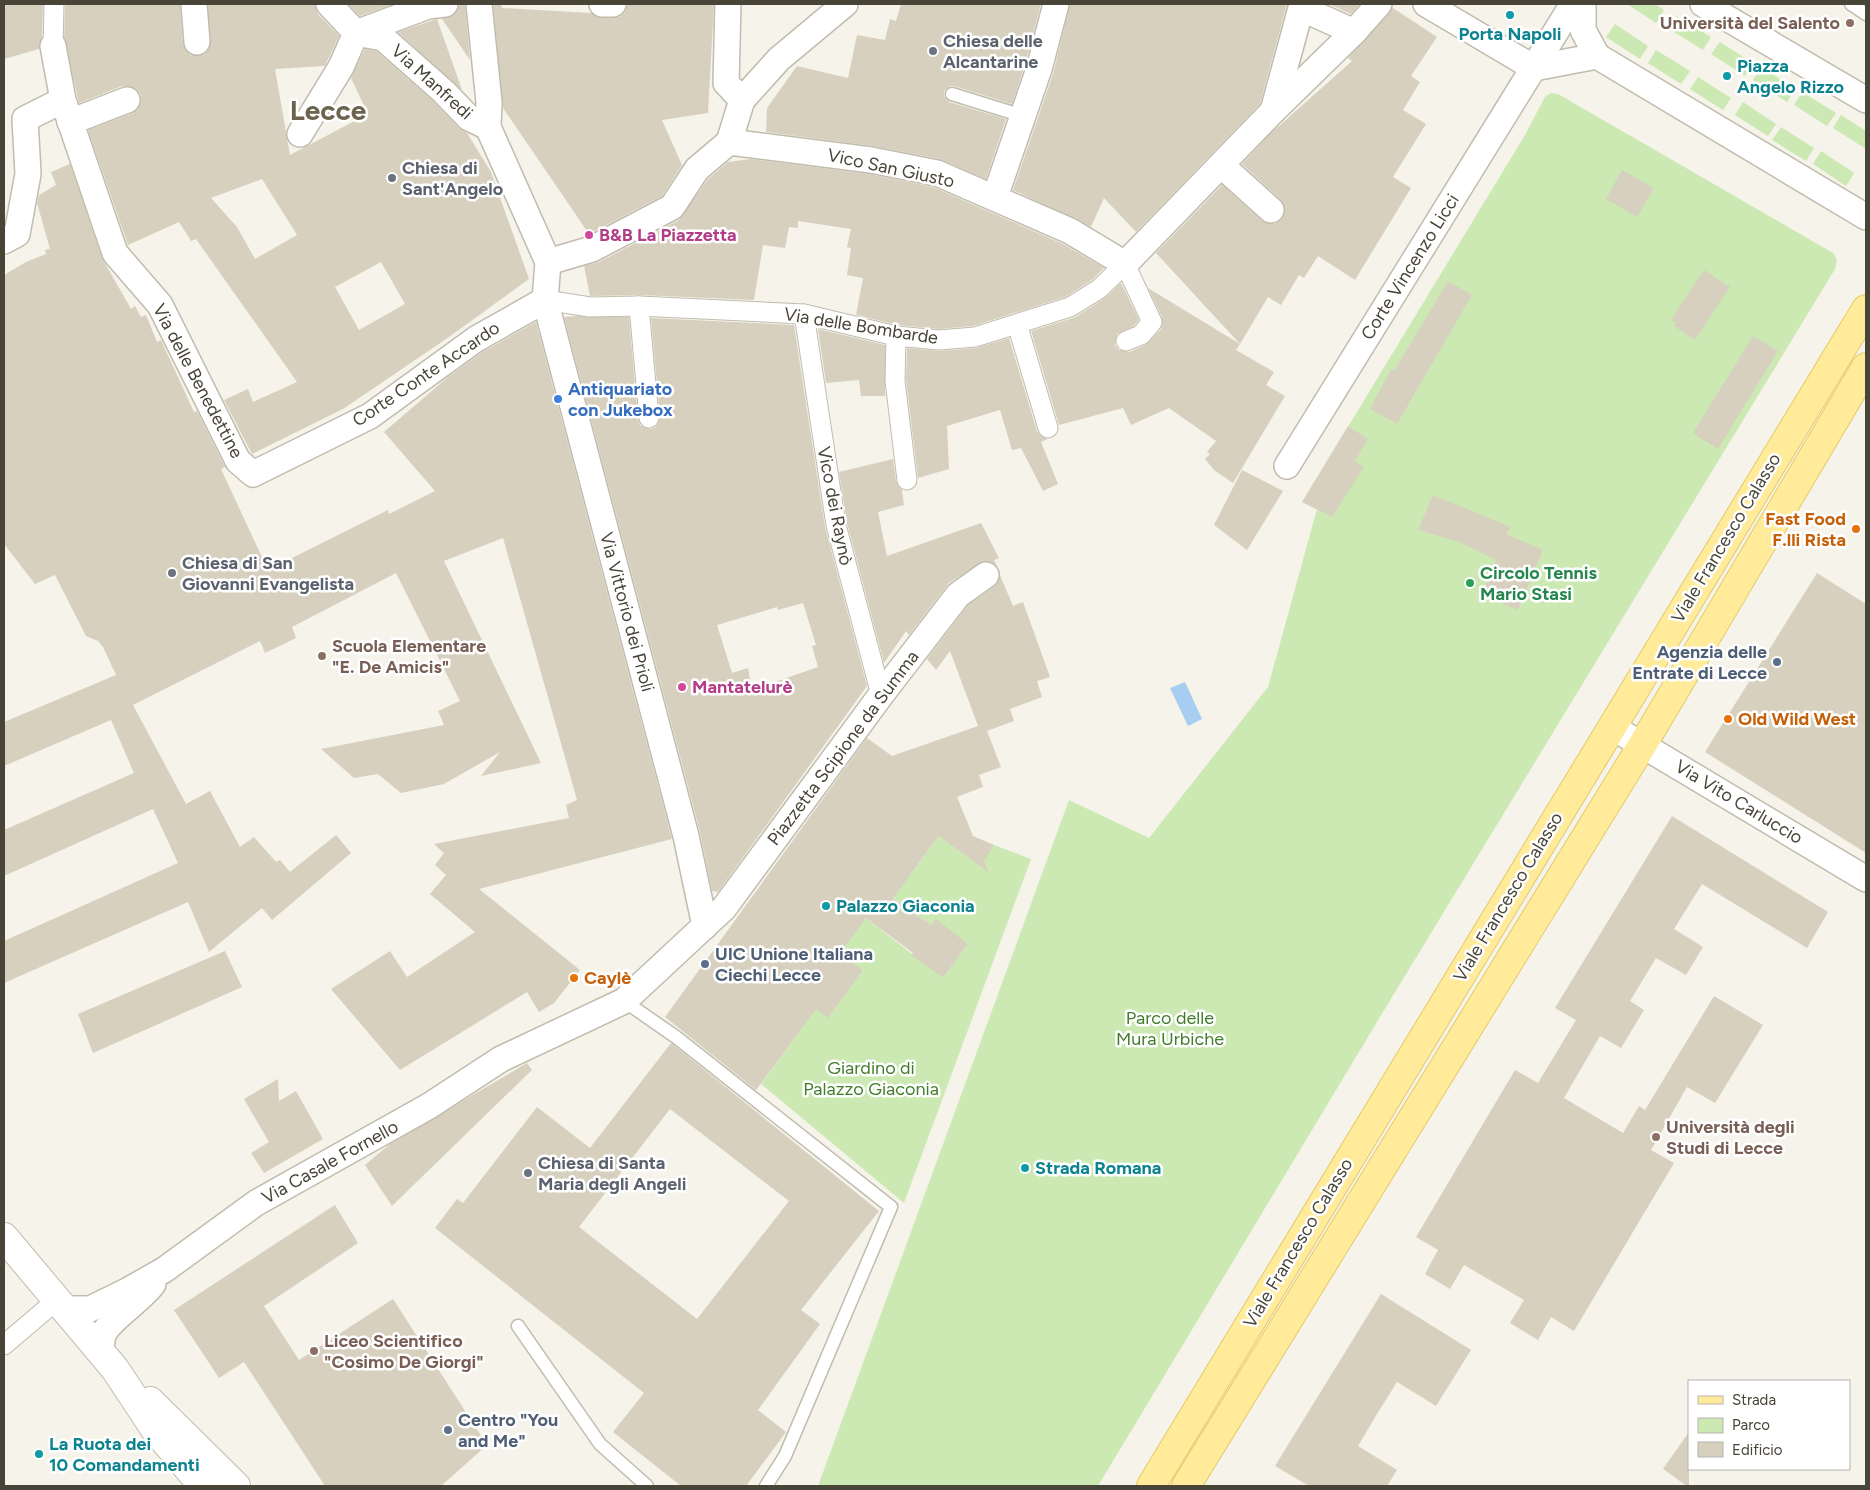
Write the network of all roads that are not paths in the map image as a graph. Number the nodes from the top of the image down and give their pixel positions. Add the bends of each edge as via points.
1 (54, 4) edge
2 (194, 4) edge
3 (330, 4) edge
4 (445, 4) edge
5 (479, 4) edge
6 (602, 4) edge
7 (613, 4) edge
8 (728, 4) edge
9 (845, 4) edge
10 (1056, 4) edge
11 (1379, 4) edge
12 (1426, 4) edge
13 (1573, 4) edge
14 (1583, 4) edge
15 (1703, 4) edge
16 (1851, 4) edge
17 (1298, 6) edge
18 (1866, 14) edge
19 (1354, 32) junction
20 (356, 33) junction
21 (197, 42) dead end
22 (53, 46) joint
23 (1597, 56) junction
24 (1534, 68) junction
25 (952, 94) dead end
26 (127, 100) dead end
27 (742, 100) junction
28 (1866, 100) edge
29 (67, 111) junction
30 (1273, 111) junction
31 (1023, 116) junction
32 (488, 127) junction
33 (300, 134) dead end
34 (729, 142) junction
35 (1221, 165) junction
36 (995, 197) junction
37 (1271, 210) dead end
38 (1866, 216) edge
39 (4, 241) edge
40 (548, 262) junction
41 (1125, 264) junction
42 (545, 300) junction
43 (638, 306) junction
44 (1866, 309) edge
45 (804, 314) junction
46 (1017, 324) junction
47 (896, 336) junction
48 (1126, 341) dead end
49 (1866, 367) edge
50 (650, 418) dead end
51 (1048, 428) dead end
52 (1287, 466) dead end
53 (253, 474) joint
54 (907, 480) dead end
55 (986, 575) dead end
56 (881, 695) junction
57 (1612, 727) junction
58 (1643, 744) junction
59 (1866, 879) edge
60 (705, 926) junction
61 (624, 1001) junction
62 (4, 1237) edge
63 (164, 1270) junction
64 (60, 1304) junction
65 (518, 1326) dead end
66 (4, 1345) edge
67 (109, 1361) junction
68 (203, 1486) edge
69 (236, 1486) edge
70 (646, 1486) edge
71 (766, 1486) edge
72 (1151, 1486) edge
73 (1186, 1486) edge

1 - 22 street
2 - 21 street
3 - 20 street
4 - 20 street via 428,6
5 - 32 street via 489,102
6 - 7 street
8 - 27 street via 726,83
9 - 27 street via 779,60
10 - 31 street
11 - 19 street, Via delle Bombarde
12 - 24 street
13 - 24 street
14 - 23 street via 1583,30
15 - 28 street
16 - 18 lane
17 - 19 street, Via delle Bombarde
17 - 30 street, Via delle Bombarde
19 - 30 street, Via delle Bombarde
20 - 32 street, Via Manfredi via 383,38 469,118
20 - 33 street via 341,67
22 - 29 street
23 - 24 street
23 - 38 street
24 - 52 street, Corte Vincenzo Licci
25 - 31 lane
26 - 29 street
27 - 34 street
29 - 39 street via 25,119 28,174 17,234
29 - 53 street, Via delle Benedettine via 115,252 160,305 238,461
30 - 35 street, Via delle Bombarde
31 - 36 street
32 - 40 street
34 - 36 street, Vico San Giusto via 862,158 928,172
34 - 40 street via 697,169 672,207 592,249
35 - 37 street
35 - 41 street, Via delle Bombarde
36 - 41 street, Vico San Giusto via 1070,231
40 - 42 street, Via Vittorio dei Prioli
41 - 46 street, Via delle Bombarde via 1099,289 1070,306
41 - 48 street via 1152,322 1141,335
42 - 43 street, Via delle Bombarde via 590,307
42 - 53 street, Corte Conte Accardo via 476,339 370,416
42 - 60 street, Via Vittorio dei Prioli via 686,836
43 - 45 street, Via delle Bombarde
43 - 50 street
44 - 57 main road, Viale Francesco Calasso
45 - 47 street, Via delle Bombarde
45 - 56 street, Vico dei Raynò via 836,525
46 - 47 street, Via delle Bombarde via 975,337 939,340
46 - 51 street
47 - 54 street via 895,381
49 - 58 main road, Viale Francesco Calasso
55 - 56 street, Piazzetta Scipione da Summa via 958,595
56 - 60 street, Piazzetta Scipione da Summa via 724,908
57 - 58 street, Via Vito Carluccio
57 - 72 main road, Viale Francesco Calasso
58 - 59 street, Via Vito Carluccio
58 - 73 main road, Viale Francesco Calasso
60 - 61 street, Piazzetta Scipione da Summa
61 - 63 street, Via Casale Fornello via 501,1060 429,1106 256,1204
61 - 71 lane via 676,1037 891,1207 785,1456
62 - 64 street
63 - 64 street, Via Casale Fornello via 90,1308
63 - 67 street, Via Casale Fornello via 145,1295 106,1330 100,1344
64 - 66 street
64 - 67 street
65 - 70 lane via 600,1444
67 - 68 street via 156,1431
67 - 69 street

